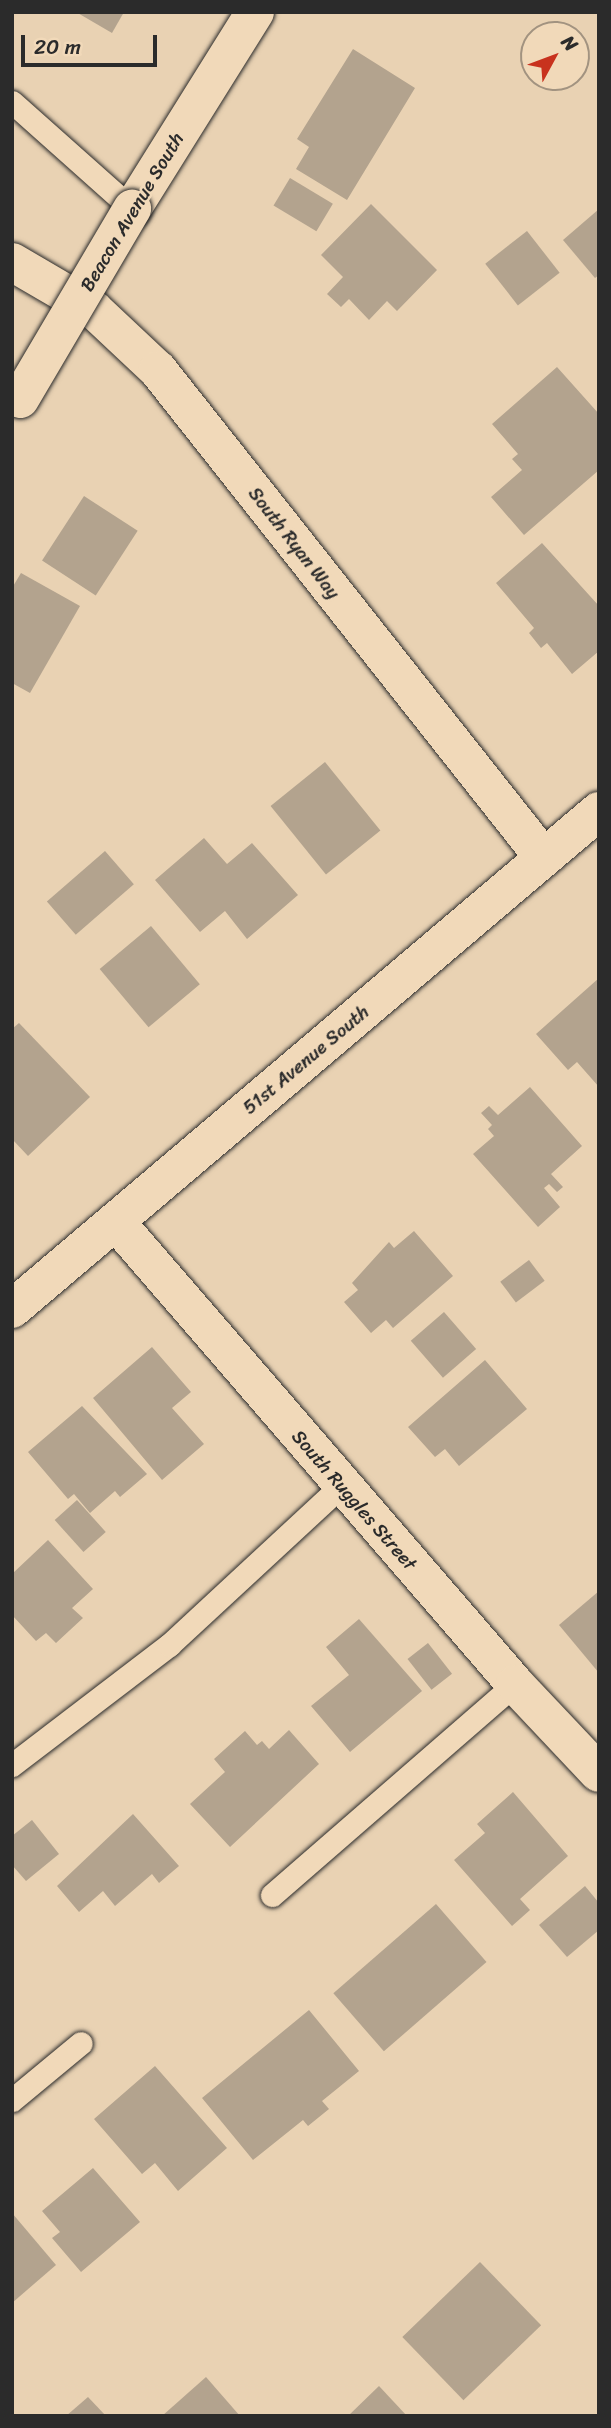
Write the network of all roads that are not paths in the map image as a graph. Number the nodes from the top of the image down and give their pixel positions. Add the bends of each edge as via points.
1 (255, 12) edge
2 (12, 102) edge
3 (131, 209) junction
4 (12, 262) edge
5 (16, 406) edge
6 (599, 811) edge
7 (544, 858) junction
8 (116, 1222) junction
9 (12, 1309) edge
10 (341, 1486) junction
11 (515, 1685) junction
12 (12, 1765) edge
13 (599, 1773) edge
14 (272, 1895) dead end
15 (81, 2043) dead end
16 (12, 2101) edge

1 - 3 street, Beacon Avenue South
2 - 3 lane
3 - 5 street, Beacon Avenue South, bridge
4 - 7 street, South Ryan Way via 94,310 158,370
6 - 7 street, 51st Avenue South
7 - 8 street, 51st Avenue South
8 - 9 street, 51st Avenue South
8 - 10 street, South Ruggles Street
10 - 11 street, South Ruggles Street
10 - 12 lane via 169,1645
11 - 13 street, South Ruggles Street
11 - 14 lane
15 - 16 lane

